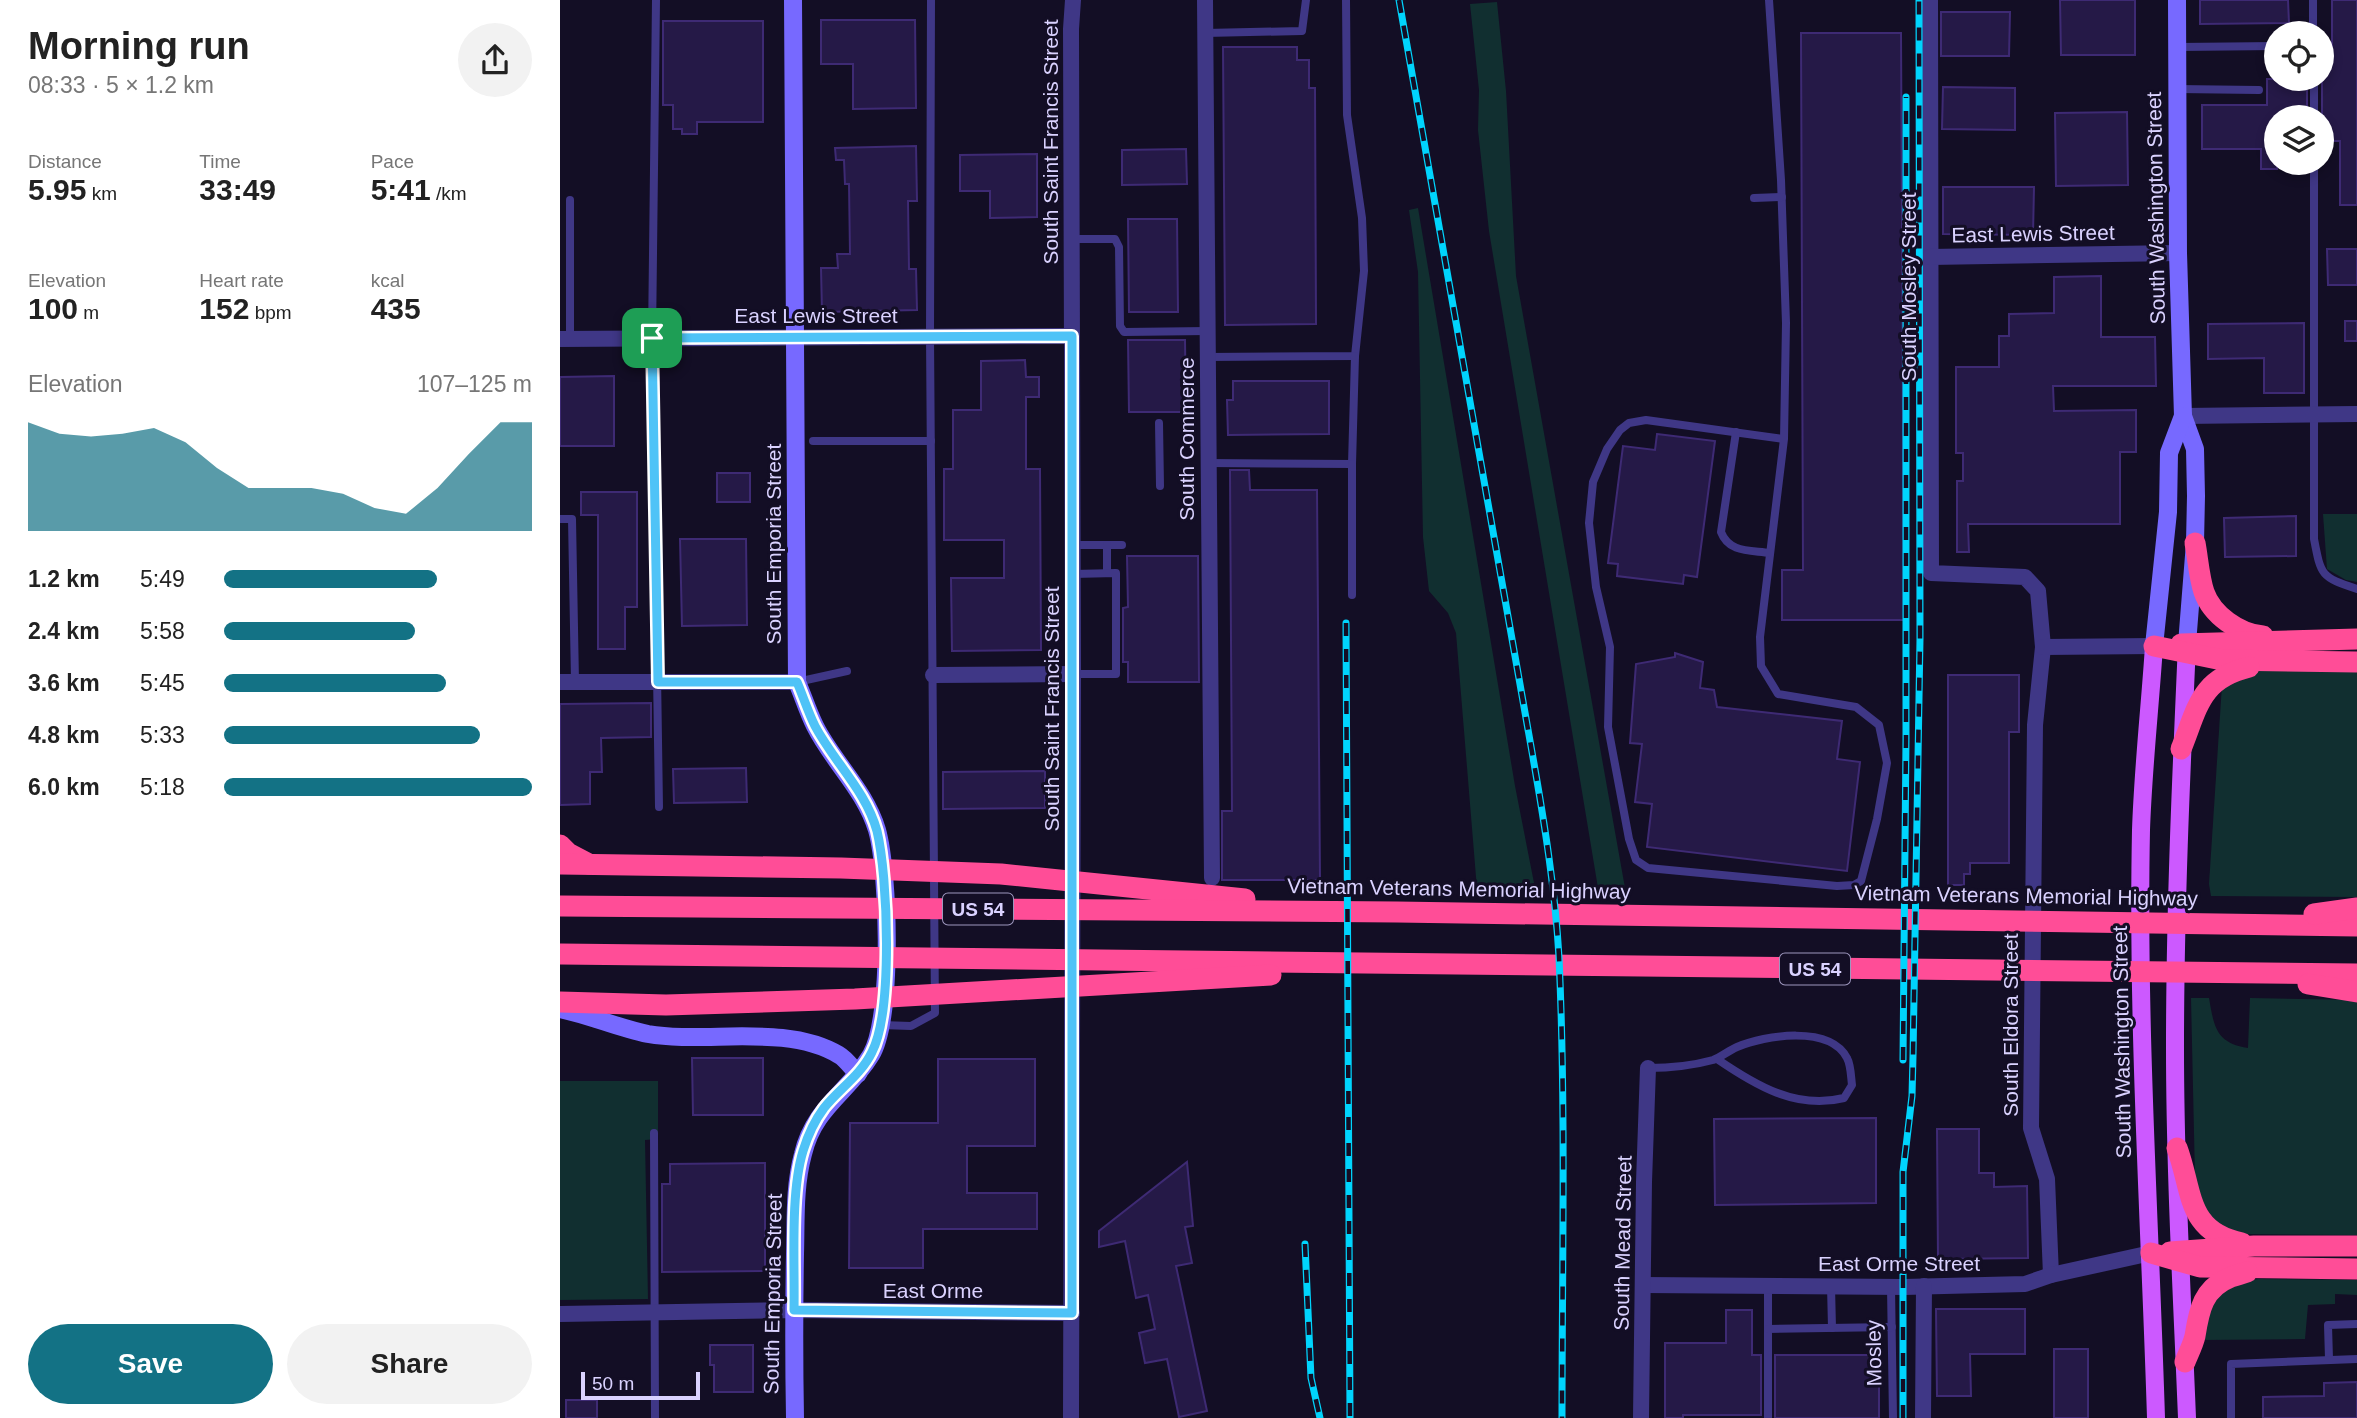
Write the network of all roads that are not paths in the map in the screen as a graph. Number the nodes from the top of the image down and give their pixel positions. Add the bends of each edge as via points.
1 (656, 0) edge
2 (793, 0) edge
3 (931, 0) edge
4 (1073, 0) edge
5 (1205, 0) edge
6 (1306, 0) edge
7 (1346, 0) edge
8 (1769, 0) edge
9 (1930, 0) edge
10 (2176, 0) edge
11 (2313, 0) edge
12 (2313, 21) edge
13 (1205, 33) junction
14 (2264, 46) edge
15 (2177, 47) junction
16 (2177, 89) junction
17 (2259, 90) dead end
18 (2314, 175) edge
19 (1782, 197) junction
20 (1754, 198) dead end
21 (570, 200) dead end
22 (1072, 239) junction
23 (2178, 253) junction
24 (1930, 257) junction
25 (1207, 331) junction
26 (930, 336) junction
27 (1072, 336) junction
28 (794, 337) junction
29 (652, 338) junction
30 (565, 339) edge
31 (1355, 356) junction
32 (1207, 357) junction
33 (2357, 414) edge
34 (2315, 415) junction
35 (2183, 416) junction
36 (1159, 423) dead end
37 (1736, 432) junction
38 (1784, 439) junction
39 (813, 442) dead end
40 (931, 442) junction
41 (1208, 463) junction
42 (1352, 464) junction
43 (1160, 486) dead end
44 (560, 519) edge
45 (2195, 543) junction
46 (1073, 545) junction
47 (1107, 545) junction
48 (1122, 545) dead end
49 (1770, 553) junction
50 (1107, 573) junction
51 (1931, 573) joint
52 (1073, 574) junction
53 (2357, 589) edge
54 (1352, 595) dead end
55 (2357, 639) edge
56 (2328, 640) junction
57 (2154, 646) junction
58 (2043, 647) junction
59 (2187, 648) junction
60 (2275, 661) junction
61 (2357, 662) edge
62 (847, 671) dead end
63 (1073, 674) junction
64 (933, 675) junction
65 (567, 682) edge
66 (658, 682) junction
67 (797, 682) junction
68 (2181, 748) junction
69 (659, 807) dead end
70 (560, 845) edge
71 (560, 864) edge
72 (591, 865) junction
73 (1212, 878) dead end
74 (560, 906) edge
75 (2357, 908) edge
76 (1396, 912) junction
77 (2239, 923) junction
78 (2357, 926) edge
79 (560, 954) edge
80 (1390, 964) junction
81 (2240, 974) junction
82 (2357, 974) edge
83 (2357, 992) edge
84 (560, 1002) edge
85 (560, 1009) edge
86 (881, 1025) junction
87 (1717, 1059) junction
88 (1648, 1068) joint
89 (858, 1074) junction
90 (654, 1133) dead end
91 (2176, 1148) junction
92 (2254, 1245) junction
93 (2357, 1246) edge
94 (2151, 1253) junction
95 (2180, 1257) junction
96 (2255, 1269) junction
97 (2357, 1269) edge
98 (2051, 1275) junction
99 (1643, 1284) junction
100 (1768, 1286) junction
101 (1831, 1286) junction
102 (1924, 1286) junction
103 (1891, 1287) junction
104 (794, 1310) junction
105 (654, 1312) junction
106 (1072, 1313) junction
107 (560, 1314) edge
108 (2357, 1324) edge
109 (1892, 1327) junction
110 (1832, 1328) junction
111 (1768, 1329) junction
112 (2329, 1359) junction
113 (2357, 1359) edge
114 (2185, 1362) junction
115 (655, 1418) edge
116 (794, 1418) edge
117 (1071, 1418) edge
118 (1641, 1418) edge
119 (1768, 1418) edge
120 (1893, 1418) edge
121 (1923, 1418) edge
122 (2156, 1418) edge
123 (2187, 1418) edge
124 (2231, 1418) edge

1 - 29 lane
2 - 28 street, South Emporia Street
3 - 26 lane
4 - 22 street, South Saint Francis Street
5 - 13 street, South Commerce
6 - 13 lane via 1302,31
7 - 31 lane via 1347,115 1362,218
8 - 19 lane
9 - 24 street, South Mosley Street
10 - 15 street, South Washington Street
11 - 12 lane
13 - 25 street, South Commerce
14 - 15 lane
15 - 16 street, South Washington Street
16 - 17 lane
16 - 23 street, South Washington Street
18 - 34 lane
19 - 20 lane
19 - 38 lane
21 - 30 lane
22 - 25 lane via 1115,239 1124,332
22 - 27 street, South Saint Francis Street
23 - 24 street, East Lewis Street
23 - 35 street, South Washington Street
24 - 51 street, South Mosley Street
25 - 32 street, South Commerce
26 - 27 street, East Lewis Street
26 - 28 street, East Lewis Street
26 - 40 lane
27 - 46 street, South Saint Francis Street
28 - 29 street, East Lewis Street
28 - 67 street, South Emporia Street
29 - 30 street, East Lewis Street
29 - 66 lane
31 - 32 lane
31 - 42 lane
32 - 41 street, South Commerce
33 - 34 street
34 - 35 street
34 - 53 lane via 2314,539 2319,569 2334,582
35 - 45 street, South Washington Street via 2195,449
35 - 57 street, South Washington Street via 2169,453 2168,512
36 - 43 lane
37 - 38 lane
37 - 49 lane via 1721,531 1730,546
37 - 49 lane via 1646,420 1629,423 1607,449 1592,482 1589,523 1596,587 1610,648 1608,727 1629,839 1636,860 1648,868 1854,885 1861,880 1887,763 1879,724 1856,707 1778,694 1761,666
38 - 49 lane
39 - 40 lane
40 - 64 lane
41 - 42 lane
41 - 73 street, South Commerce
42 - 54 lane
44 - 65 lane via 572,519
45 - 56 highway via 2205,593 2230,624 2257,636
45 - 59 street, South Washington Street
46 - 47 lane
46 - 52 street, South Saint Francis Street
47 - 48 lane
47 - 50 lane
50 - 52 lane
50 - 63 lane via 1116,573 1116,674
51 - 58 street, South Eldora Street via 2025,577 2038,591
52 - 63 street, South Saint Francis Street
55 - 56 highway
56 - 59 highway
57 - 58 street
57 - 59 highway
57 - 94 main road, South Washington Street via 2141,828
58 - 98 street, South Eldora Street via 2035,725 2031,1128 2047,1179
59 - 60 highway via 2222,660
59 - 68 main road, South Washington Street
60 - 61 highway
60 - 68 highway via 2217,679 2205,691
62 - 67 lane
63 - 64 street
63 - 106 street, South Saint Francis Street
64 - 86 lane via 935,1013 911,1026
65 - 66 street
66 - 67 street
66 - 69 lane
67 - 86 street, South Emporia Street via 816,727 855,784 877,830 886,937
68 - 91 main road, South Washington Street
70 - 72 highway
71 - 72 highway
72 - 76 highway via 1001,874
74 - 76 highway, Vietnam Veterans Memorial Highway / US 54
75 - 77 highway
76 - 77 highway, Vietnam Veterans Memorial Highway / US 54
77 - 78 highway, Vietnam Veterans Memorial Highway / US 54
79 - 80 highway, US 54
80 - 81 highway, US 54
80 - 84 highway via 1231,978 855,999 666,1005
81 - 82 highway, US 54
81 - 83 highway
85 - 89 street via 649,1034 750,1036 812,1044 840,1055
86 - 89 street, South Emporia Street via 872,1053
87 - 87 lane via 1737,1047 1769,1038 1805,1035 1831,1042 1848,1059 1852,1085 1844,1098 1809,1102 1755,1085
87 - 88 lane
88 - 99 street, South Mead Street
89 - 104 street, South Emporia Street via 823,1109 803,1153 796,1193
90 - 105 lane
91 - 92 highway via 2193,1207 2202,1222 2230,1241
91 - 95 main road, South Washington Street
92 - 93 highway
92 - 95 highway
94 - 95 highway
94 - 98 street, East Orme Street
94 - 122 main road, South Washington Street
95 - 96 highway via 2200,1267
95 - 114 main road, South Washington Street
96 - 97 highway
96 - 114 highway via 2218,1284 2202,1303
98 - 102 street, East Orme Street via 2025,1284
99 - 100 street, East Orme Street
99 - 118 street, South Mead Street
100 - 101 street, East Orme Street
100 - 111 lane
101 - 103 street, East Orme Street
101 - 110 lane
102 - 103 street, East Orme Street
102 - 121 street
103 - 109 lane, Mosley
104 - 105 street
104 - 106 street, East Orme
104 - 116 street, South Emporia Street
105 - 107 street
105 - 115 lane
106 - 117 street, South Saint Francis Street
108 - 112 lane via 2328,1325
109 - 110 lane
109 - 120 lane, Mosley
110 - 111 lane
111 - 119 lane
112 - 113 lane
112 - 124 lane via 2231,1364
114 - 123 main road, South Washington Street

